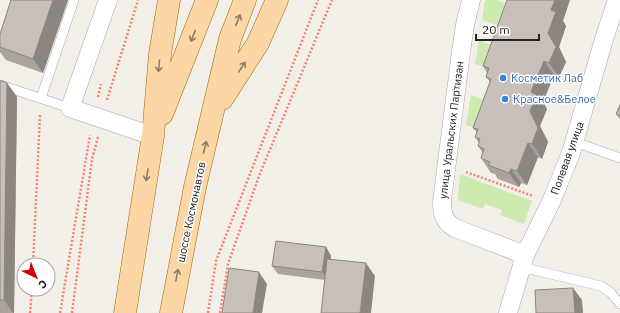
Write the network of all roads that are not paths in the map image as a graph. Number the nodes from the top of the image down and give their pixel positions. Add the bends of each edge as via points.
1 (74, 0) edge
2 (108, 0) edge
3 (169, 0) edge
4 (207, 0) edge
5 (245, 0) edge
6 (277, 0) edge
7 (471, 0) edge
8 (617, 0) edge
9 (0, 85) edge
10 (41, 98) junction
11 (70, 108) junction
12 (213, 111) junction
13 (153, 136) junction
14 (575, 142) junction
15 (620, 158) edge
16 (523, 261) junction
17 (620, 304) edge
18 (125, 313) edge
19 (171, 313) edge
20 (508, 313) edge

1 - 10 lane
2 - 11 street
3 -> 13 main road via 160,54
4 -> 13 main road
12 -> 5 main road, шоссе Космонавтов via 230,38
12 -> 6 main road, шоссе Космонавтов via 258,43
7 - 16 street, улица Уральских Партизан via 461,52 442,201 443,214 444,219 455,228
8 - 14 street, Полевая улица
9 - 10 lane
10 - 11 lane
11 - 13 street via 100,110
19 -> 12 main road, шоссе Космонавтов via 195,187
13 -> 18 main road
14 - 15 lane
14 - 16 street, Полевая улица via 551,202
16 - 17 lane via 601,286
16 - 20 street, Полевая улица

